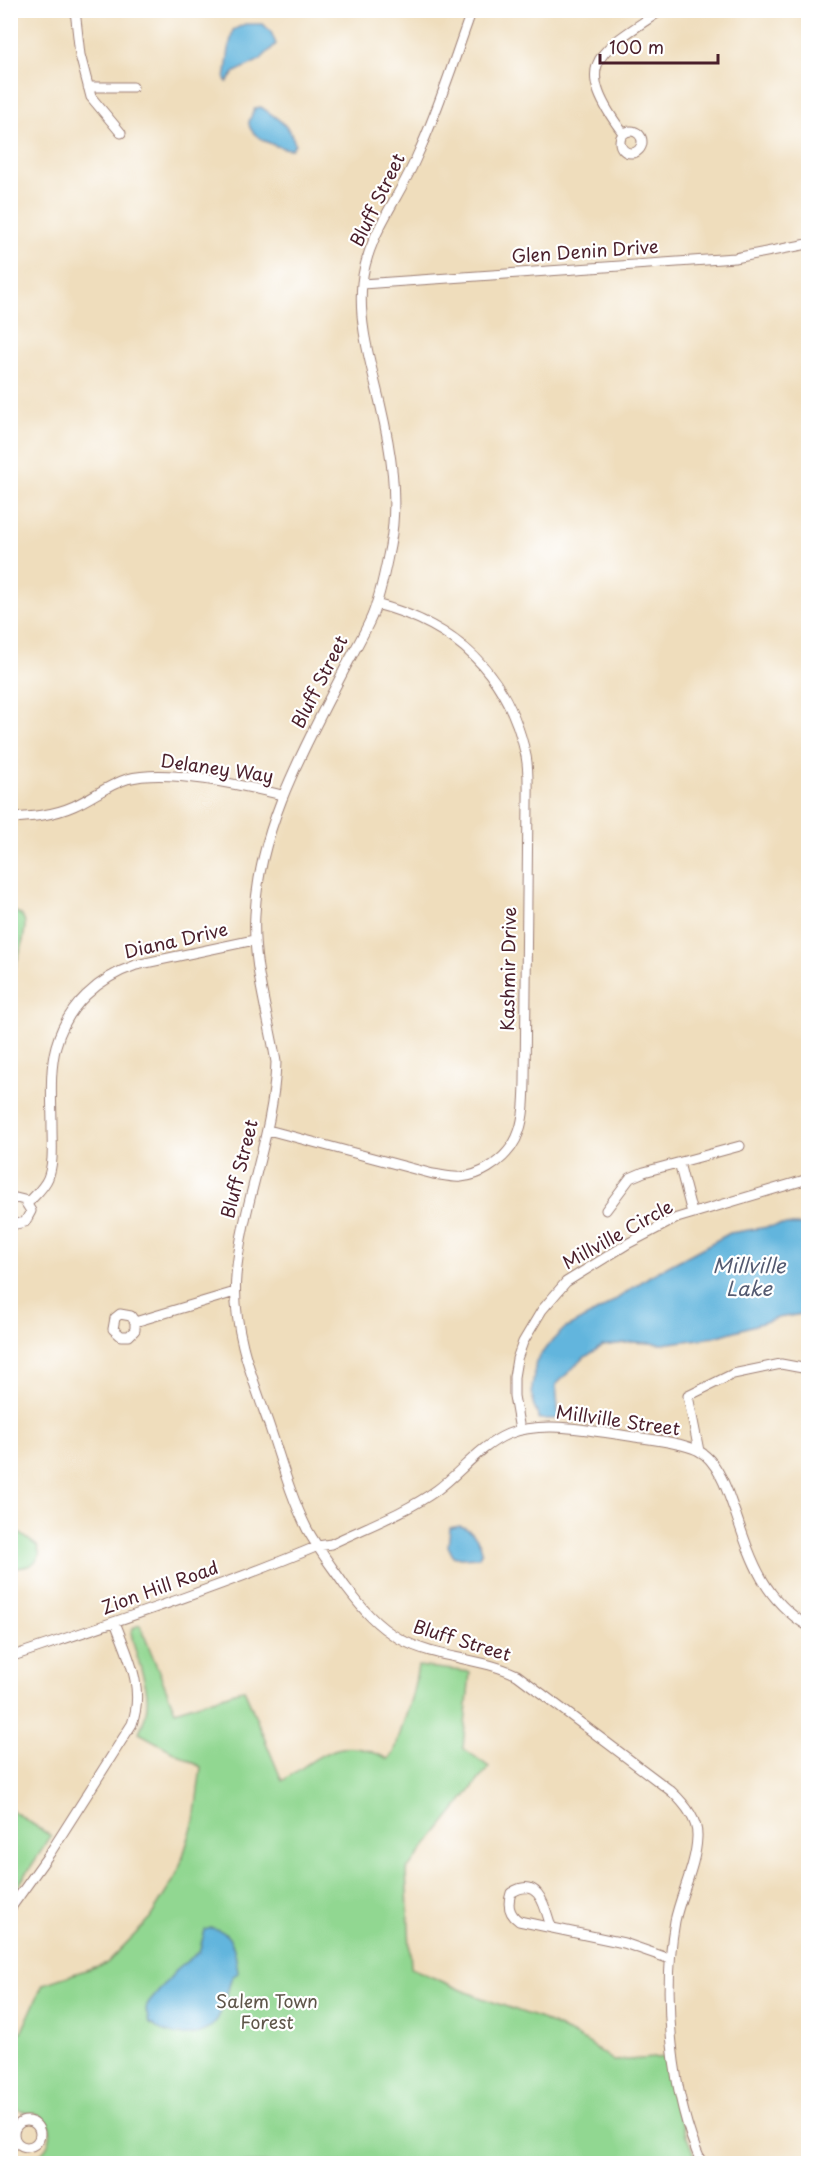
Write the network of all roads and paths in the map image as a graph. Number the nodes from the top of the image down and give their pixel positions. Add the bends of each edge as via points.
1 (75, 10) edge
2 (472, 10) edge
3 (662, 10) edge
4 (88, 87) junction
5 (133, 87) dead end
6 (121, 133) dead end
7 (623, 134) dead end
8 (808, 244) edge
9 (362, 284) junction
10 (376, 604) junction
11 (282, 795) junction
12 (10, 818) edge
13 (254, 940) junction
14 (268, 1130) junction
15 (740, 1146) dead end
16 (679, 1163) junction
17 (808, 1179) edge
18 (10, 1200) edge
19 (28, 1203) junction
20 (606, 1210) dead end
21 (692, 1213) junction
22 (10, 1222) edge
23 (235, 1292) junction
24 (135, 1322) dead end
25 (808, 1369) edge
26 (520, 1430) junction
27 (699, 1451) junction
28 (318, 1546) junction
29 (115, 1622) junction
30 (808, 1626) edge
31 (10, 1657) edge
32 (10, 1910) edge
33 (551, 1927) junction
34 (670, 1959) junction
35 (702, 2163) edge

1 - 4 street
2 - 9 street, Bluff Street via 416,161 372,243
3 - 7 street via 615,42 597,63 597,90
4 - 5 street
4 - 6 street
8 - 9 street, Glen Denin Drive via 735,258
9 - 10 street, Bluff Street via 364,335 390,449 394,505
10 - 11 street, Bluff Street
10 - 14 street, Kashmir Drive via 436,626 478,660 512,713 526,757 525,1082 521,1129 502,1160 478,1173 460,1177 433,1174
11 - 12 street, Delaney Way via 179,776 142,776 66,809
11 - 13 street, Bluff Street via 261,867
13 - 14 street, Bluff Street via 276,1062
13 - 19 street, Diana Drive via 121,970 81,999 56,1047 48,1180
14 - 23 street, Bluff Street via 244,1219
15 - 16 street
16 - 20 street via 630,1178
16 - 21 street
17 - 21 street, Millville Circle
18 - 19 street via 21,1198
19 - 22 street, Diana Drive via 28,1219 21,1224
21 - 26 street, Millville Circle via 660,1226 581,1271 553,1295 523,1342 517,1359 514,1396
23 - 24 street
23 - 28 street, Bluff Street via 238,1325 255,1384 295,1500
25 - 27 street via 781,1364 733,1374 688,1396
26 - 27 street, Millville Street via 580,1430 668,1442
26 - 28 street, Millville Street via 494,1441 434,1491 378,1522
27 - 30 street, Millville Street via 713,1463 722,1479 767,1589 785,1610
28 - 29 street, Zion Hill Road
28 - 34 street, Bluff Street via 357,1604 377,1624 401,1640 436,1653 500,1667 517,1675 685,1803 698,1836 676,1917
29 - 31 street, Zion Hill Road
29 - 32 street via 137,1687 138,1705 132,1724
33 - 33 street via 519,1921 513,1916 508,1902 511,1893 534,1889 540,1895
33 - 34 street via 624,1943
34 - 35 street, Bluff Street via 677,2084 688,2130

